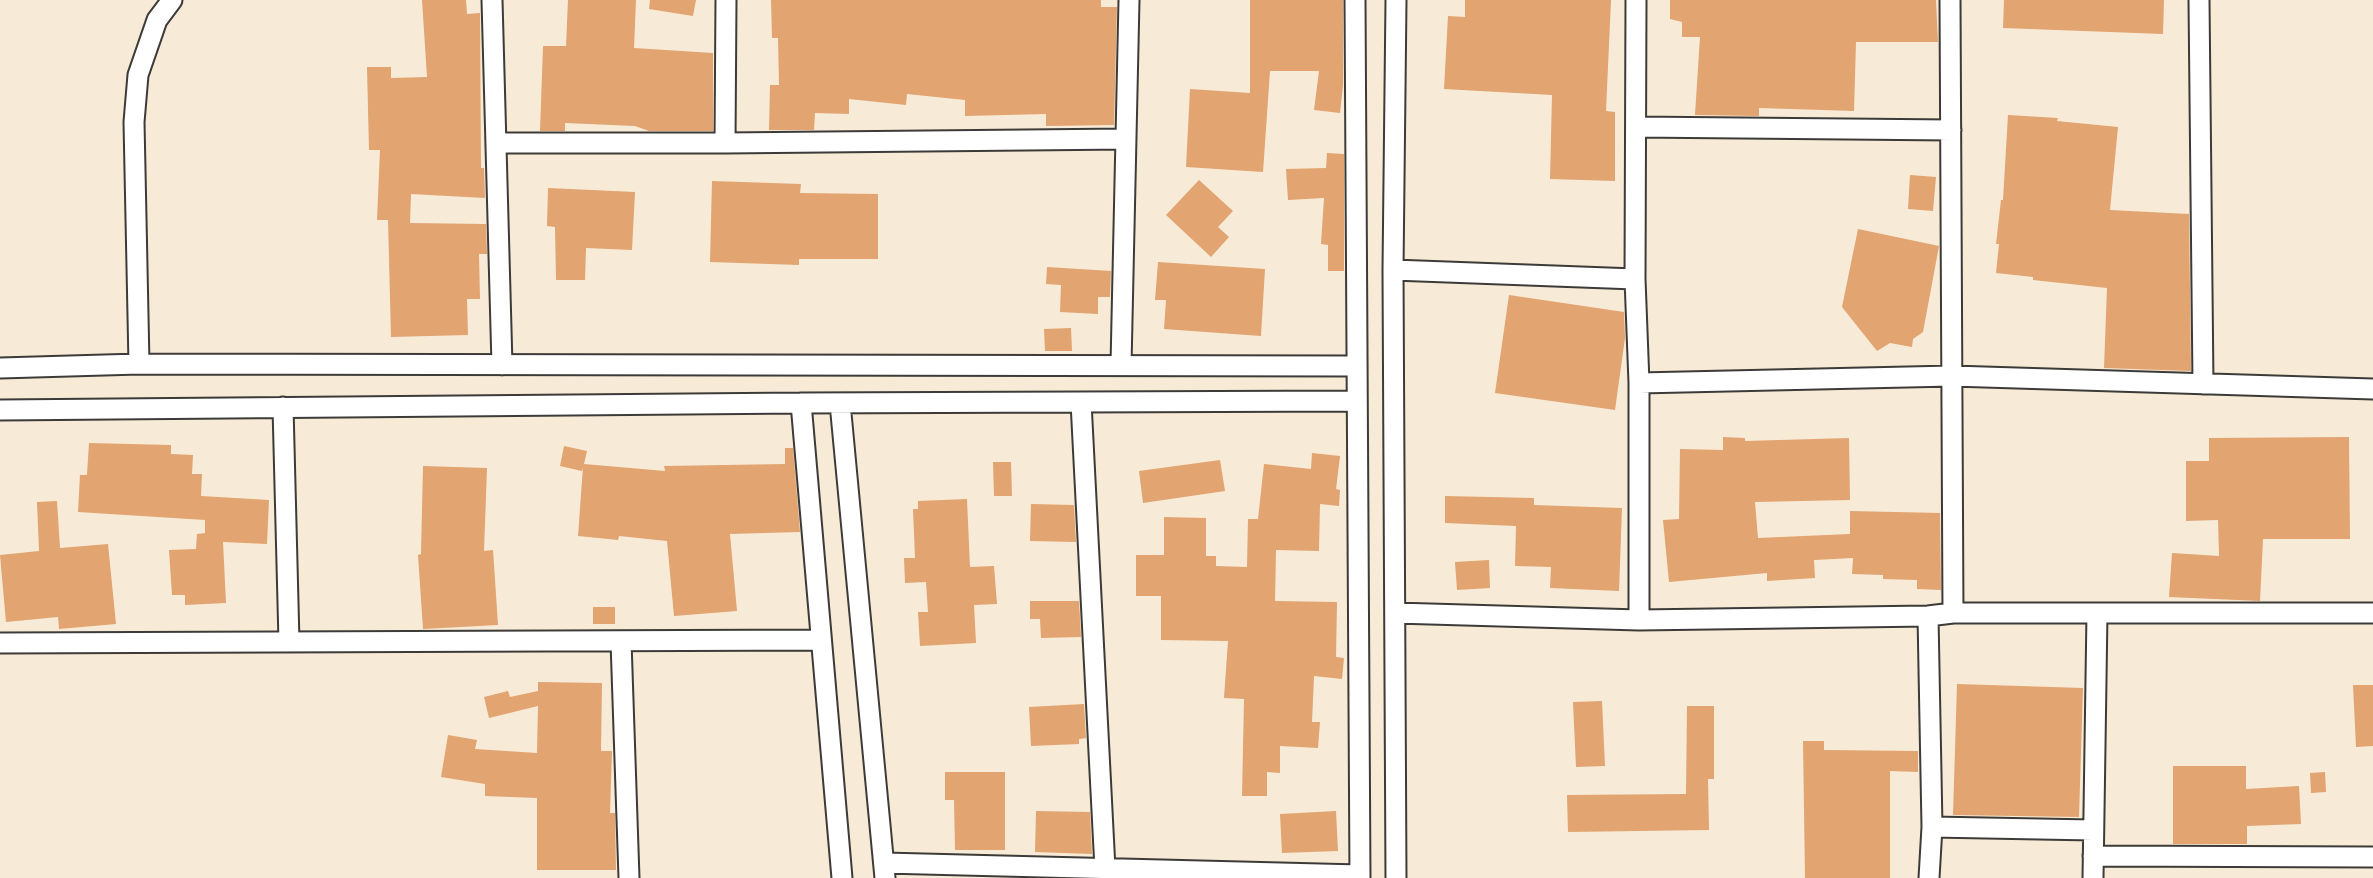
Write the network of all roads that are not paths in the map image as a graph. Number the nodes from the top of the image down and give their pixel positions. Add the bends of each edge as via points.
1 (172, 0) edge
2 (492, 0) edge
3 (726, 0) edge
4 (1129, 0) edge
5 (1355, 0) edge
6 (1396, 0) edge
7 (1636, 0) edge
8 (1950, 0) edge
9 (2199, 0) edge
10 (1636, 127) junction
11 (1951, 130) junction
12 (1126, 139) junction
13 (496, 143) junction
14 (725, 144) junction
15 (1394, 270) junction
16 (1635, 279) junction
17 (139, 364) junction
18 (502, 365) junction
19 (1121, 365) junction
20 (1357, 366) junction
21 (0, 368) edge
22 (1952, 376) junction
23 (1639, 383) junction
24 (2203, 384) junction
25 (2373, 388) edge
26 (1357, 401) junction
27 (1081, 402) junction
28 (801, 403) junction
29 (840, 403) junction
30 (283, 407) junction
31 (0, 410) edge
32 (1395, 613) junction
33 (1953, 613) junction
34 (2097, 613) junction
35 (2373, 613) edge
36 (1928, 616) junction
37 (1639, 620) junction
38 (821, 640) junction
39 (621, 641) junction
40 (289, 642) junction
41 (0, 643) edge
42 (1932, 827) junction
43 (2093, 830) junction
44 (2094, 856) junction
45 (2373, 857) edge
46 (1105, 869) junction
47 (884, 871) edge
48 (1360, 876) edge
49 (629, 878) edge
50 (842, 878) edge
51 (1396, 878) edge
52 (1929, 878) edge
53 (2093, 878) edge

1 - 17 street via 157,20 138,75 134,122
2 - 13 street
3 - 14 street
4 - 12 street
5 - 20 street
6 - 15 street
7 - 10 street
8 - 11 street
9 - 24 street
10 - 11 street
10 - 16 street
11 - 22 street
12 - 14 street
12 - 19 street
13 - 14 street
13 - 18 street
15 - 16 street
15 - 32 street
16 - 23 street
17 - 18 street
17 - 21 street
18 - 19 street
19 - 20 street
20 - 26 street
22 - 23 street
22 - 24 street
22 - 33 street
23 - 37 street
24 - 25 street
26 - 27 street
26 - 48 street
27 - 29 street
27 - 46 street
28 - 29 street
28 - 30 street
28 - 38 street
29 - 47 street
30 - 31 street
30 - 40 street
32 - 37 street
32 - 51 street
33 - 34 street
33 - 36 street
34 - 35 street
34 - 43 street
36 - 37 street
36 - 42 street
38 - 39 street
38 - 50 street
39 - 40 street
39 - 49 street
40 - 41 street
42 - 43 street
42 - 52 street
43 - 44 street
44 - 45 street
44 - 53 street
46 - 47 street
46 - 48 street

